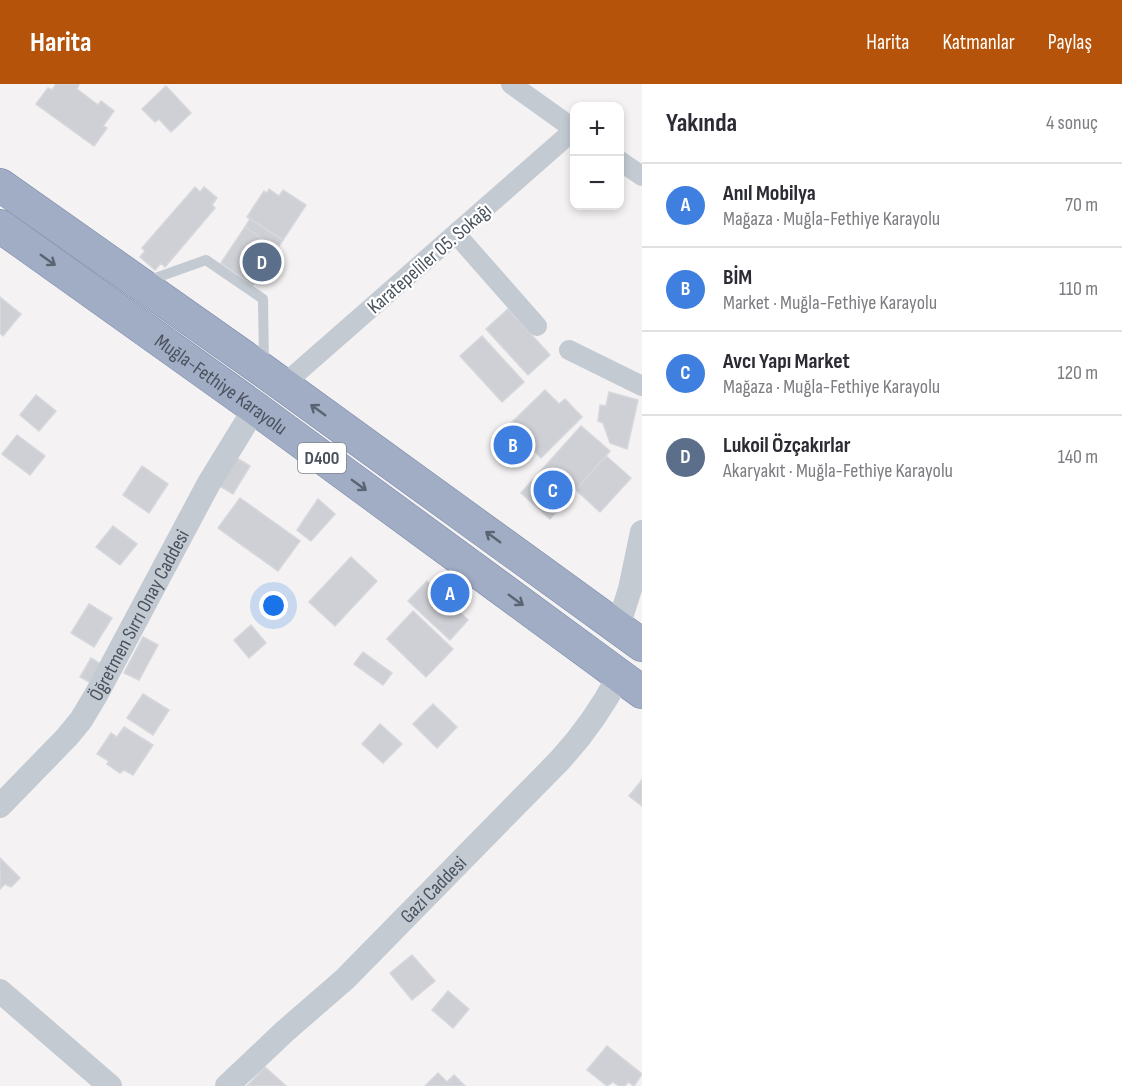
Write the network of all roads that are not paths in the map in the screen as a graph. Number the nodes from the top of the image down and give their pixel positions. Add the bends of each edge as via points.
1 (512, 84) edge
2 (570, 127) edge
3 (570, 134) edge
4 (624, 164) edge
5 (642, 176) edge
6 (0, 185) edge
7 (0, 226) edge
8 (456, 234) junction
9 (140, 284) junction
10 (537, 326) dead end
11 (569, 350) dead end
12 (274, 378) junction
13 (642, 386) edge
14 (255, 408) junction
15 (642, 532) edge
16 (636, 585) edge
17 (630, 636) edge
18 (631, 684) edge
19 (0, 806) edge
20 (0, 992) edge
21 (110, 1086) edge
22 (227, 1086) edge

1 - 2 street
3 - 8 street, Karatepeliler 05. Sokağı
4 - 5 street
6 - 9 highway, Muğla-Fethiye Karayolu / D400
7 -> 14 highway, Muğla-Fethiye Karayolu / D400
8 - 10 street
8 - 12 street, Karatepeliler 05. Sokağı
9 - 12 highway, Muğla-Fethiye Karayolu / D400
9 - 12 lane via 206,260 263,299
11 - 13 street
17 -> 12 highway, Muğla-Fethiye Karayolu / D400
14 -> 18 highway, Muğla-Fethiye Karayolu / D400
14 - 19 street, Öğretmen Sırrı Onay Caddesi via 208,483 81,720
15 - 16 street
16 - 17 street
18 - 22 street, Gazi Caddesi via 378,947
20 - 21 street

